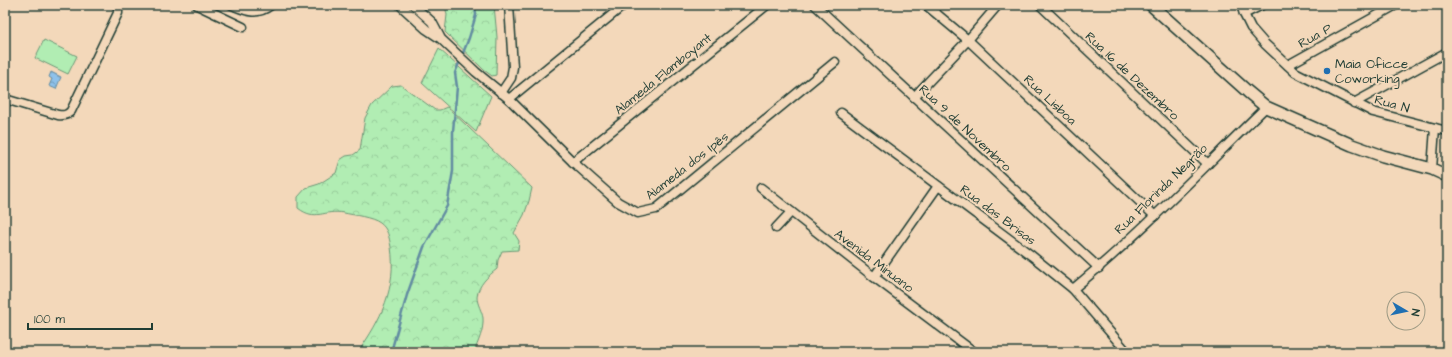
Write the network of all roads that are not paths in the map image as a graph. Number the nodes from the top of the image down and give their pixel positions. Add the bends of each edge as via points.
1 (118, 5) edge
2 (197, 5) edge
3 (232, 5) edge
4 (271, 5) edge
5 (400, 5) edge
6 (413, 5) edge
7 (509, 5) edge
8 (624, 5) edge
9 (767, 5) edge
10 (815, 5) edge
11 (926, 5) edge
12 (998, 5) edge
13 (1040, 5) edge
14 (1151, 5) edge
15 (1241, 5) edge
16 (1262, 5) edge
17 (1396, 5) edge
18 (250, 9) edge
19 (1244, 14) junction
20 (243, 27) dead end
21 (441, 39) junction
22 (968, 40) junction
23 (1447, 52) edge
24 (835, 62) dead end
25 (1288, 65) junction
26 (501, 93) junction
27 (914, 97) junction
28 (5, 99) edge
29 (509, 99) junction
30 (1354, 103) junction
31 (1266, 107) junction
32 (841, 113) dead end
33 (1435, 128) junction
34 (1447, 128) edge
35 (573, 162) junction
36 (1208, 164) junction
37 (1432, 169) junction
38 (1447, 176) edge
39 (938, 186) junction
40 (761, 188) dead end
41 (791, 212) junction
42 (1154, 216) junction
43 (776, 228) dead end
44 (1099, 268) junction
45 (874, 277) junction
46 (1073, 289) junction
47 (974, 352) edge
48 (1126, 352) edge

1 - 28 street via 118,13 68,114 58,116
2 - 20 street
3 - 18 street
4 - 18 street via 259,12
5 - 21 street, Alameda dos Ipês
6 - 21 street, Alameda dos Ipês via 432,22
7 - 26 street via 513,67 511,78
8 - 29 street
9 - 35 street, Alameda Flamboyant
10 - 27 street, Rua 9 de Novembro
11 - 22 street, Rua Lisboa
12 - 22 street
13 - 36 street, Rua 16 de Dezembro
14 - 31 street
15 - 19 street, Rua N
16 - 19 street
17 - 25 street, Rua P
19 - 25 street, Rua N via 1251,28
21 - 26 street, Alameda dos Ipês
22 - 27 street
22 - 42 street, Rua Lisboa
23 - 30 street
24 - 35 street, Alameda dos Ipês via 656,209 638,213 618,202
25 - 30 street, Rua N via 1295,72
26 - 29 street, Alameda dos Ipês
27 - 44 street, Rua 9 de Novembro
29 - 35 street, Alameda dos Ipês
30 - 33 street, Rua N via 1373,112
31 - 36 street, Rua Florinda Negrão
31 - 37 street via 1352,145
32 - 39 street, Rua das Brisas
33 - 34 street, Rua N
33 - 37 street
36 - 42 street, Rua Florinda Negrão
37 - 38 street
39 - 45 street
39 - 46 street, Rua das Brisas
40 - 41 street, Avenida Minuano
41 - 43 street
41 - 45 street, Avenida Minuano
42 - 44 street, Rua Florinda Negrão
44 - 46 street, Rua Florinda Negrão
45 - 47 street, Avenida Minuano
46 - 48 street, Rua das Brisas

